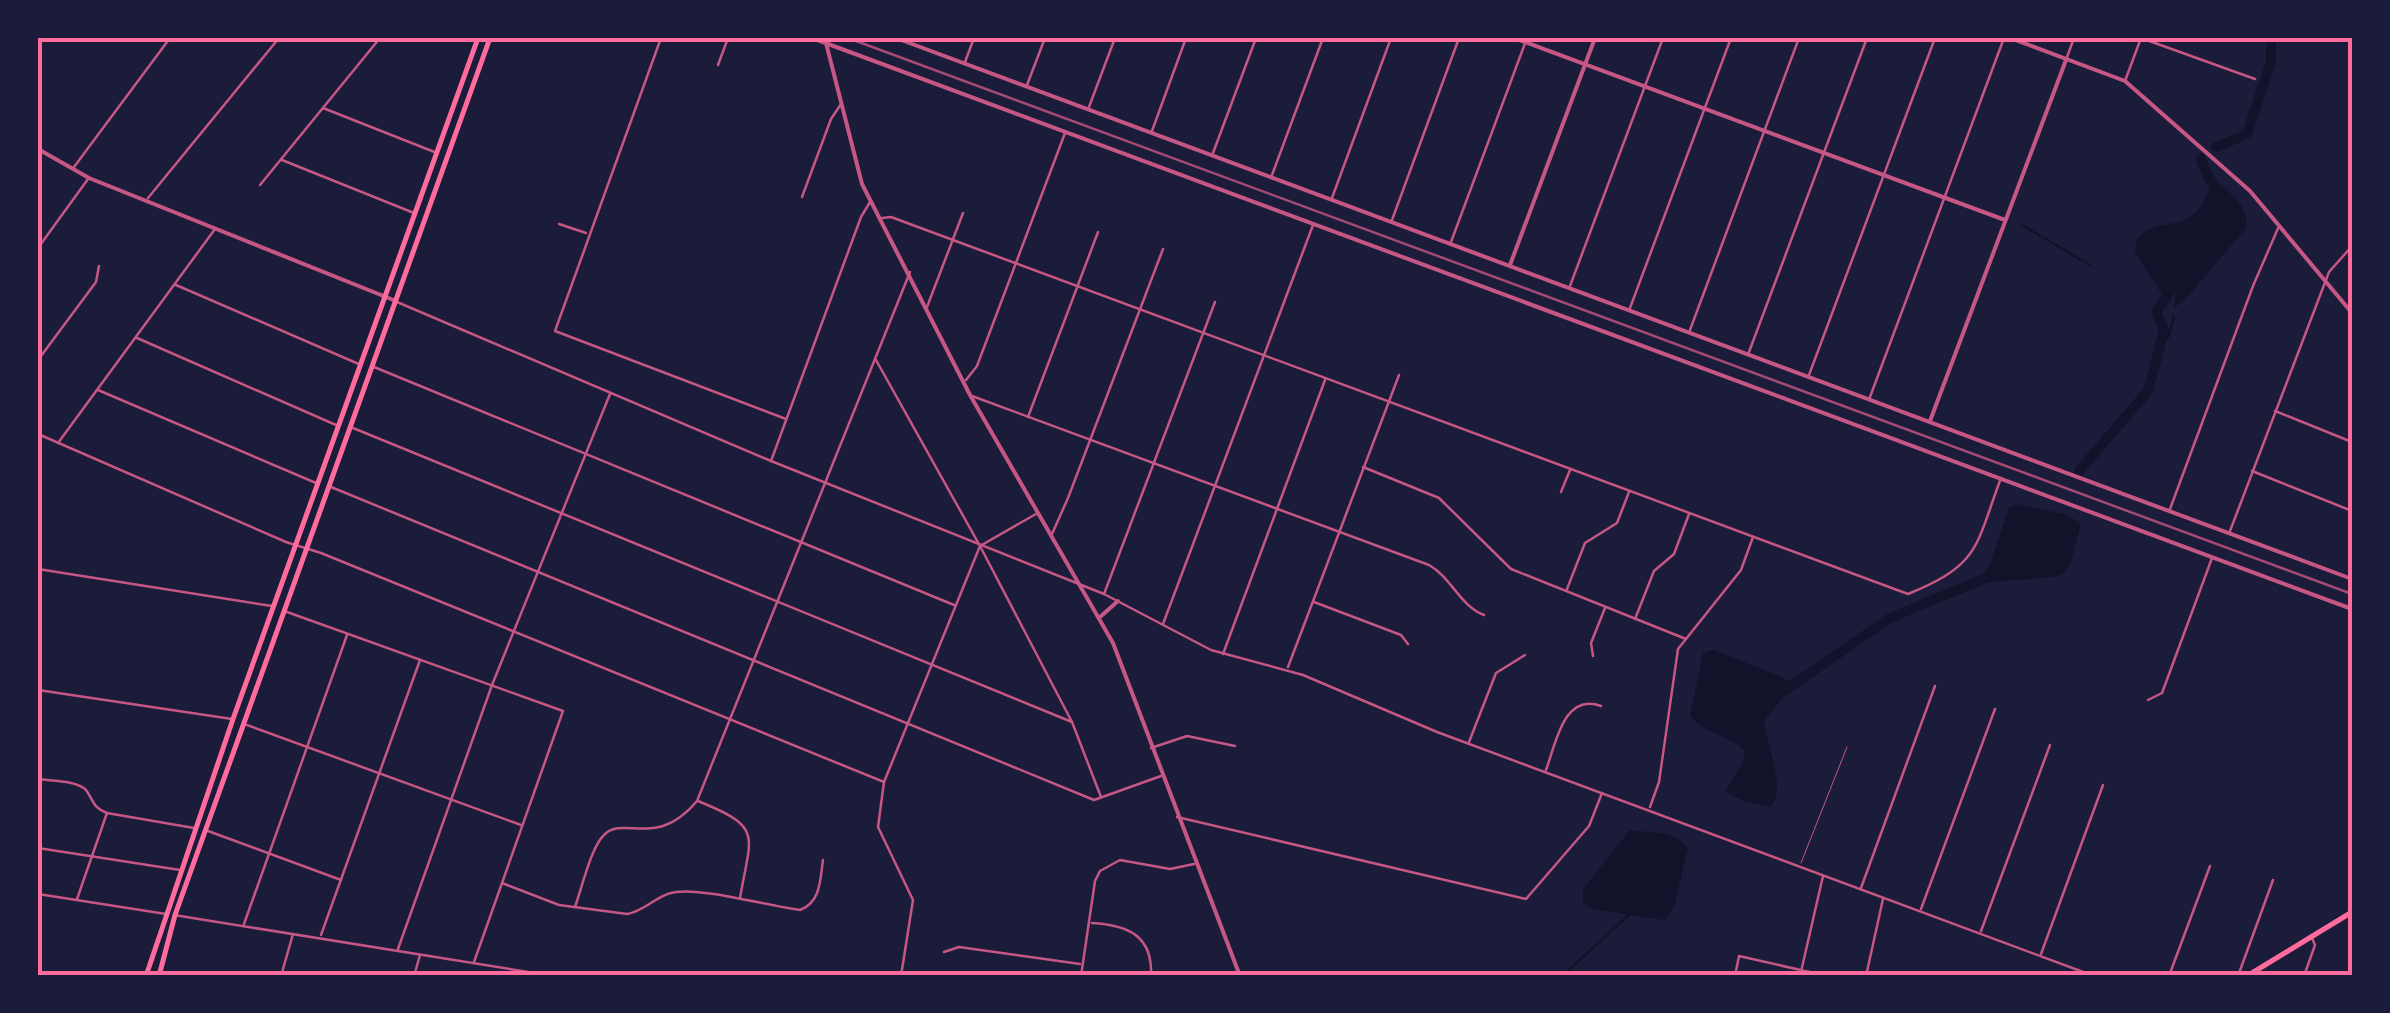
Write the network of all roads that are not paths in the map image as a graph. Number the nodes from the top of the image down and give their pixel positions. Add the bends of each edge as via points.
1 (170, 38) edge
2 (278, 38) edge
3 (380, 38) edge
4 (478, 38) edge
5 (490, 38) edge
6 (662, 38) edge
7 (728, 38) edge
8 (812, 38) edge
9 (901, 38) edge
10 (974, 38) edge
11 (1044, 38) edge
12 (1115, 38) edge
13 (1186, 38) edge
14 (1256, 38) edge
15 (1323, 38) edge
16 (1391, 38) edge
17 (1459, 38) edge
18 (1514, 38) edge
19 (1595, 38) edge
20 (1663, 38) edge
21 (1731, 38) edge
22 (1799, 38) edge
23 (1867, 38) edge
24 (1935, 38) edge
25 (2007, 38) edge
26 (2074, 38) edge
27 (2141, 38) edge
28 (1526, 40) edge
29 (826, 43) junction
30 (2066, 59) junction
31 (964, 63) junction
32 (1585, 64) junction
33 (718, 65) dead end
34 (2255, 79) dead end
35 (2125, 81) junction
36 (1026, 86) junction
37 (1645, 87) junction
38 (460, 89) junction
39 (842, 103) junction
40 (322, 108) junction
41 (1088, 109) junction
42 (1704, 110) junction
43 (464, 112) junction
44 (1065, 132) junction
45 (1152, 132) junction
46 (1764, 132) junction
47 (38, 149) edge
48 (438, 153) junction
49 (1824, 154) junction
50 (1212, 155) junction
51 (280, 159) junction
52 (73, 168) junction
53 (1883, 175) junction
54 (1272, 177) junction
55 (89, 178) junction
56 (260, 185) dead end
57 (802, 197) dead end
58 (1944, 198) junction
59 (146, 199) junction
60 (1332, 199) junction
61 (870, 202) junction
62 (964, 213) dead end
63 (415, 214) junction
64 (880, 219) junction
65 (2005, 220) junction
66 (1392, 221) junction
67 (560, 224) dead end
68 (1313, 224) junction
69 (2280, 225) junction
70 (216, 228) junction
71 (1098, 232) dead end
72 (588, 234) junction
73 (953, 240) junction
74 (1450, 243) junction
75 (2352, 246) edge
76 (38, 248) edge
77 (1163, 248) dead end
78 (1016, 263) junction
79 (1510, 265) junction
80 (100, 266) dead end
81 (910, 272) junction
82 (2326, 280) junction
83 (174, 284) junction
84 (1077, 286) junction
85 (1570, 288) junction
86 (385, 297) junction
87 (396, 301) junction
88 (1214, 302) dead end
89 (926, 308) junction
90 (1140, 309) junction
91 (1630, 310) junction
92 (2352, 313) edge
93 (1201, 332) junction
94 (1689, 332) junction
95 (136, 337) junction
96 (1749, 354) junction
97 (1264, 356) junction
98 (875, 359) junction
99 (38, 360) edge
100 (361, 365) junction
101 (373, 366) junction
102 (1398, 375) dead end
103 (1809, 376) junction
104 (1325, 378) junction
105 (964, 382) junction
106 (97, 390) junction
107 (611, 392) junction
108 (970, 396) junction
109 (1869, 398) junction
110 (1389, 401) junction
111 (2275, 411) junction
112 (1028, 417) junction
113 (786, 418) junction
114 (1930, 421) junction
115 (338, 426) junction
116 (351, 428) junction
117 (38, 434) edge
118 (1090, 440) junction
119 (2352, 442) edge
120 (58, 443) junction
121 (586, 454) junction
122 (771, 461) junction
123 (1152, 463) junction
124 (1363, 467) junction
125 (1570, 468) junction
126 (2252, 471) junction
127 (2001, 478) junction
128 (824, 483) junction
129 (318, 484) junction
130 (329, 486) junction
131 (1214, 486) junction
132 (1630, 490) junction
133 (1561, 492) dead end
134 (1276, 508) junction
135 (2170, 508) junction
136 (2352, 510) edge
137 (1690, 512) junction
138 (1037, 513) junction
139 (561, 514) junction
140 (2230, 530) junction
141 (1339, 533) junction
142 (1051, 535) junction
143 (1754, 537) junction
144 (801, 542) junction
145 (295, 544) junction
146 (980, 546) junction
147 (306, 547) junction
148 (2212, 556) junction
149 (38, 569) edge
150 (538, 572) junction
151 (2352, 579) edge
152 (1080, 585) junction
153 (1566, 591) junction
154 (1104, 594) junction
155 (776, 601) junction
156 (1118, 601) junction
157 (1313, 601) junction
158 (954, 605) junction
159 (274, 606) junction
160 (1606, 607) junction
161 (2352, 609) edge
162 (286, 612) junction
163 (1484, 615) dead end
164 (1100, 617) junction
165 (1635, 619) junction
166 (1163, 624) junction
167 (514, 632) junction
168 (348, 633) junction
169 (1686, 639) junction
170 (1408, 644) dead end
171 (1222, 654) junction
172 (1525, 655) dead end
173 (1593, 656) dead end
174 (420, 659) junction
175 (754, 660) junction
176 (929, 664) junction
177 (1288, 669) junction
178 (492, 685) junction
179 (1935, 686) dead end
180 (38, 690) edge
181 (2148, 700) dead end
182 (1601, 706) dead end
183 (1995, 708) dead end
184 (233, 719) junction
185 (729, 720) junction
186 (1072, 722) junction
187 (906, 723) junction
188 (246, 724) junction
189 (1468, 743) junction
190 (1235, 746) dead end
191 (2050, 746) dead end
192 (1847, 747) dead end
193 (306, 748) junction
194 (1151, 748) junction
195 (1546, 771) junction
196 (379, 773) junction
197 (1162, 776) junction
198 (38, 779) edge
199 (884, 782) junction
200 (2103, 785) dead end
201 (1602, 791) junction
202 (1102, 799) junction
203 (450, 800) junction
204 (696, 801) junction
205 (1650, 808) junction
206 (107, 814) junction
207 (1177, 817) junction
208 (522, 825) junction
209 (195, 828) junction
210 (207, 830) junction
211 (38, 848) edge
212 (268, 855) junction
213 (94, 856) junction
214 (824, 860) dead end
215 (1196, 864) junction
216 (1800, 866) junction
217 (2210, 866) dead end
218 (181, 870) junction
219 (1824, 875) junction
220 (340, 880) junction
221 (2273, 880) dead end
222 (501, 883) junction
223 (1860, 889) junction
224 (38, 894) edge
225 (1883, 898) junction
226 (77, 900) junction
227 (739, 900) junction
228 (575, 907) junction
229 (1920, 910) junction
230 (2352, 912) edge
231 (166, 914) junction
232 (175, 915) junction
233 (1090, 923) junction
234 (243, 925) junction
235 (293, 933) junction
236 (1981, 933) junction
237 (321, 936) junction
238 (2311, 937) junction
239 (398, 949) junction
240 (944, 952) dead end
241 (421, 954) junction
242 (2040, 955) junction
243 (474, 962) junction
244 (1082, 965) junction
245 (1801, 973) edge
246 (535, 974) edge
247 (146, 976) edge
248 (159, 976) edge
249 (281, 976) edge
250 (414, 976) edge
251 (553, 976) edge
252 (901, 976) edge
253 (1081, 976) edge
254 (1151, 976) edge
255 (1240, 976) edge
256 (1734, 976) edge
257 (1827, 976) edge
258 (1866, 976) edge
259 (2094, 976) edge
260 (2169, 976) edge
261 (2238, 976) edge
262 (2247, 976) edge
263 (2304, 976) edge

1 - 52 street
2 - 59 street
3 - 40 street
4 - 38 main road
5 - 43 main road
6 - 72 street
7 - 33 street
8 - 29 street
9 - 31 street
10 - 31 street
11 - 36 street
12 - 41 street
13 - 45 street
14 - 50 street
15 - 54 street
16 - 60 street
17 - 66 street
18 - 28 street
19 - 32 street
20 - 37 street
21 - 42 street
22 - 46 street
23 - 49 street
24 - 53 street
25 - 30 street
25 - 58 street
26 - 30 street
27 - 34 street
27 - 35 street
28 - 32 street
28 - 74 street
29 - 39 street
29 - 44 street
30 - 35 street
30 - 65 street
31 - 36 street
32 - 37 street
32 - 79 street
35 - 69 street via 2240,181
36 - 41 street
37 - 42 street
37 - 85 street
38 - 43 main road
38 - 48 main road
39 - 57 street
39 - 61 street
40 - 48 street
40 - 51 street
41 - 45 street
42 - 46 street
42 - 91 street
43 - 87 main road
44 - 68 street
44 - 78 street
45 - 50 street
46 - 49 street
46 - 94 street
47 - 52 street
48 - 63 main road
49 - 53 street
49 - 96 street
50 - 54 street
51 - 56 street
51 - 63 street
52 - 55 street
53 - 58 street
53 - 103 street
54 - 60 street
55 - 59 street
55 - 76 street
58 - 65 street
58 - 109 street
59 - 70 street
60 - 66 street
61 - 64 street
61 - 113 street
62 - 73 street
63 - 86 main road
64 - 73 street
64 - 81 street
65 - 114 street
66 - 74 street
67 - 72 street
68 - 97 street
68 - 127 street
69 - 82 street
69 - 135 street
70 - 83 street
70 - 86 street
71 - 84 street
72 - 113 street via 554,331
73 - 78 street
73 - 89 street
74 - 79 street
75 - 82 street
77 - 90 street
78 - 84 street
78 - 105 street
79 - 85 street
80 - 99 street via 96,282
81 - 89 street
81 - 98 street
82 - 92 street
82 - 111 street
83 - 95 street
83 - 100 street
84 - 90 street
84 - 112 street
85 - 91 street
86 - 87 street
86 - 100 main road
87 - 101 main road
87 - 107 street
88 - 93 street
89 - 105 street
90 - 93 street
90 - 118 street
91 - 94 street
93 - 97 street
93 - 123 street
94 - 96 street
95 - 106 street
95 - 115 street
96 - 103 street
97 - 104 street
97 - 131 street
98 - 128 street
98 - 146 street
100 - 115 main road
101 - 116 main road
101 - 121 street
102 - 110 street
103 - 109 street
104 - 110 street
104 - 134 street
105 - 108 street
106 - 120 street
106 - 129 street
107 - 121 street
107 - 122 street
108 - 112 street
108 - 138 street
109 - 114 street
110 - 124 street
110 - 125 street
111 - 119 street
111 - 126 street
112 - 118 street
113 - 122 street
114 - 135 street
115 - 129 main road
116 - 130 main road
116 - 139 street
117 - 120 street
118 - 123 street
118 - 142 street
120 - 145 street
121 - 139 street
121 - 144 street
122 - 128 street
123 - 131 street
123 - 154 street
124 - 141 street
124 - 153 street via 1431,493 1504,564
125 - 132 street
125 - 133 street
126 - 136 street
126 - 140 street
127 - 143 street via 1972,556 1947,578 1908,594
127 - 148 street
128 - 144 street
128 - 146 street
129 - 145 main road
130 - 147 main road
130 - 150 street
131 - 134 street
131 - 166 street
132 - 137 street
132 - 153 street via 1617,523 1585,543
134 - 141 street
134 - 171 street
135 - 140 street
137 - 143 street
137 - 165 street via 1674,554 1654,570
138 - 142 street
138 - 146 street
139 - 150 street
139 - 155 street
140 - 151 street
141 - 157 street
141 - 163 street via 1438,570
142 - 152 street
143 - 169 street via 1741,570
144 - 155 street
144 - 158 street
145 - 147 street
145 - 159 main road
146 - 152 street
146 - 158 street
146 - 186 street
147 - 162 main road
147 - 167 street
148 - 161 street
148 - 181 street via 2162,693
149 - 159 street
150 - 167 street
150 - 175 street
152 - 154 street
152 - 164 street
153 - 160 street
154 - 156 street
155 - 175 street
155 - 176 street
156 - 164 street
156 - 166 street
157 - 170 street via 1401,635
157 - 177 street
158 - 176 street
159 - 184 main road
160 - 165 street
160 - 173 street via 1591,643
162 - 168 street
162 - 188 main road
164 - 194 street
165 - 169 street
166 - 171 street
167 - 178 street
167 - 185 street
168 - 174 street
168 - 193 street
169 - 205 street via 1678,649
171 - 177 street
172 - 189 street via 1496,673
174 - 178 street
174 - 196 street
175 - 185 street
175 - 187 street
176 - 186 street
176 - 187 street
177 - 189 street
178 - 203 street
178 - 208 street via 563,711
179 - 223 street
180 - 184 street
182 - 195 street via 1579,703 1572,710
183 - 229 street
184 - 209 main road
185 - 199 street
185 - 204 street
186 - 202 street
187 - 199 street
187 - 202 street
188 - 193 street
188 - 210 main road
189 - 195 street
190 - 194 street via 1187,736
191 - 236 street
192 - 216 lane
193 - 196 street
193 - 212 street
194 - 197 street
195 - 201 street
196 - 203 street
196 - 220 street
197 - 202 street
197 - 207 street
198 - 206 street via 78,785
199 - 252 street via 878,828 913,900
200 - 242 street
201 - 205 street
201 - 207 street via 1589,826 1526,899
203 - 208 street
203 - 239 street
204 - 227 street via 746,828
204 - 228 street via 660,829 606,832
205 - 216 street
206 - 209 street
206 - 213 street
207 - 215 street
208 - 222 street
209 - 218 main road
210 - 212 street
210 - 232 main road
211 - 213 street
212 - 220 street
212 - 234 street
213 - 218 street
213 - 226 street
214 - 227 street via 811,906
215 - 233 street via 1170,870 1110,863 1095,881
215 - 255 street
216 - 219 street
217 - 260 street
218 - 231 main road
219 - 223 street
219 - 245 street
220 - 237 street
221 - 261 street
222 - 228 street
222 - 243 street
223 - 225 street
224 - 226 street
225 - 229 street
225 - 258 street
226 - 231 street
227 - 228 street via 685,892 662,896 636,913
229 - 236 street
230 - 238 main road
231 - 232 street
231 - 247 main road
232 - 234 street
232 - 248 main road
233 - 244 street
233 - 254 street via 1124,927 1141,938
234 - 235 street
235 - 237 street
235 - 249 street
236 - 242 street
237 - 239 street
238 - 262 main road
238 - 263 street via 2315,945
239 - 241 street
240 - 244 street via 959,946
241 - 243 street
241 - 250 street
242 - 259 street
243 - 246 street
244 - 253 street
245 - 256 street via 1739,956
245 - 257 street
246 - 251 street

